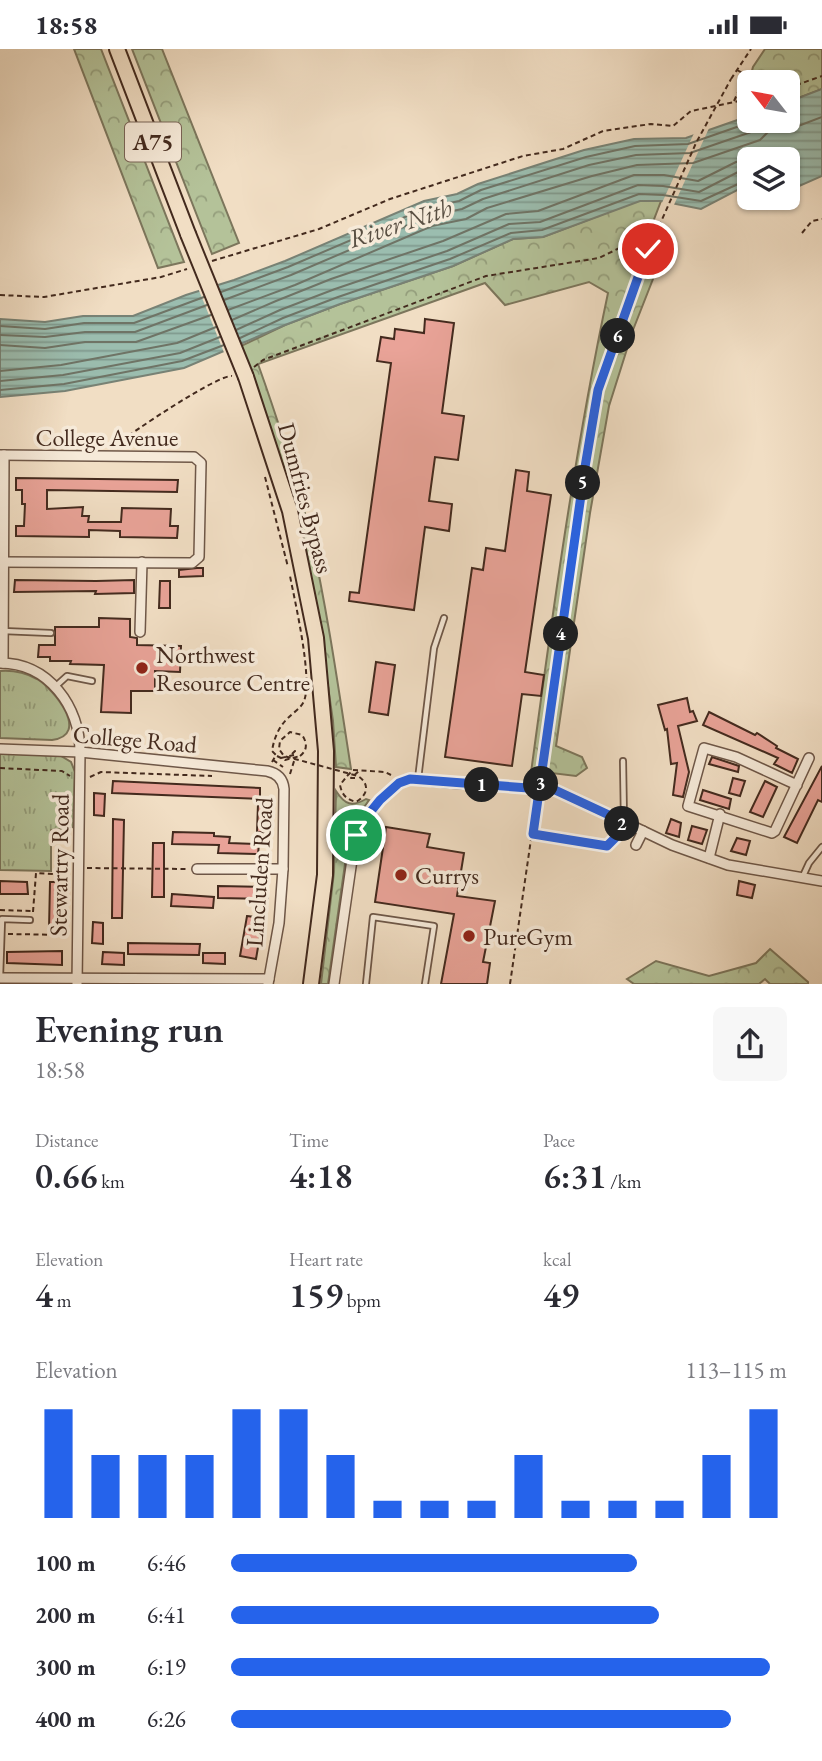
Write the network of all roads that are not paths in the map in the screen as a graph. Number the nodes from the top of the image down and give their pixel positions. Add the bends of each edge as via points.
1 (117, 49) edge
2 (2, 455) edge
3 (2, 562) edge
4 (142, 562) junction
5 (444, 618) dead end
6 (3, 631) junction
7 (140, 632) dead end
8 (51, 633) dead end
9 (2, 663) edge
10 (92, 681) dead end
11 (55, 687) junction
12 (0, 749) edge
13 (80, 752) junction
14 (809, 758) dead end
15 (623, 761) dead end
16 (267, 771) joint
17 (414, 779) junction
18 (462, 784) road end
19 (797, 785) junction
20 (720, 814) junction
21 (624, 822) joint
22 (643, 831) junction
23 (636, 845) dead end
24 (822, 848) edge
25 (709, 858) junction
26 (198, 869) road end
27 (284, 869) junction
28 (803, 877) junction
29 (822, 881) edge
30 (30, 920) road end
31 (2, 934) edge
32 (0, 978) edge
33 (77, 981) edge
34 (269, 982) edge
35 (311, 984) edge
36 (334, 984) edge
37 (366, 984) edge
38 (425, 984) edge

1 - 35 highway, Dumfries Bypass / A75, bridge via 243,374 290,511 316,638 326,751 325,875
2 - 3 street
2 - 4 street, College Avenue via 194,457 201,463 200,558 192,563
3 - 4 street
3 - 6 street
4 - 7 street
5 - 17 lane via 434,648
6 - 8 lane
6 - 9 street
9 - 11 street via 32,670
10 - 11 lane via 67,676
11 - 13 street, Stewartry Road via 74,714
12 - 13 street, College Road
13 - 16 street, College Road
13 - 33 street, Stewartry Road
14 - 19 street
15 - 21 lane
16 - 27 street, Lincluden Road via 276,774 283,785
17 - 18 street
17 - 36 street via 399,783 380,800 356,835
19 - 20 street via 772,833
19 - 20 street via 704,748 688,806
20 - 25 street
21 - 22 street
22 - 23 street
22 - 25 street via 667,848
24 - 28 lane
25 - 28 street
26 - 27 street
27 - 34 street, Lincluden Road
28 - 29 street
30 - 31 lane via 2,919
31 - 32 lane
32 - 33 street
33 - 34 street
37 - 38 lane via 373,918 434,926

